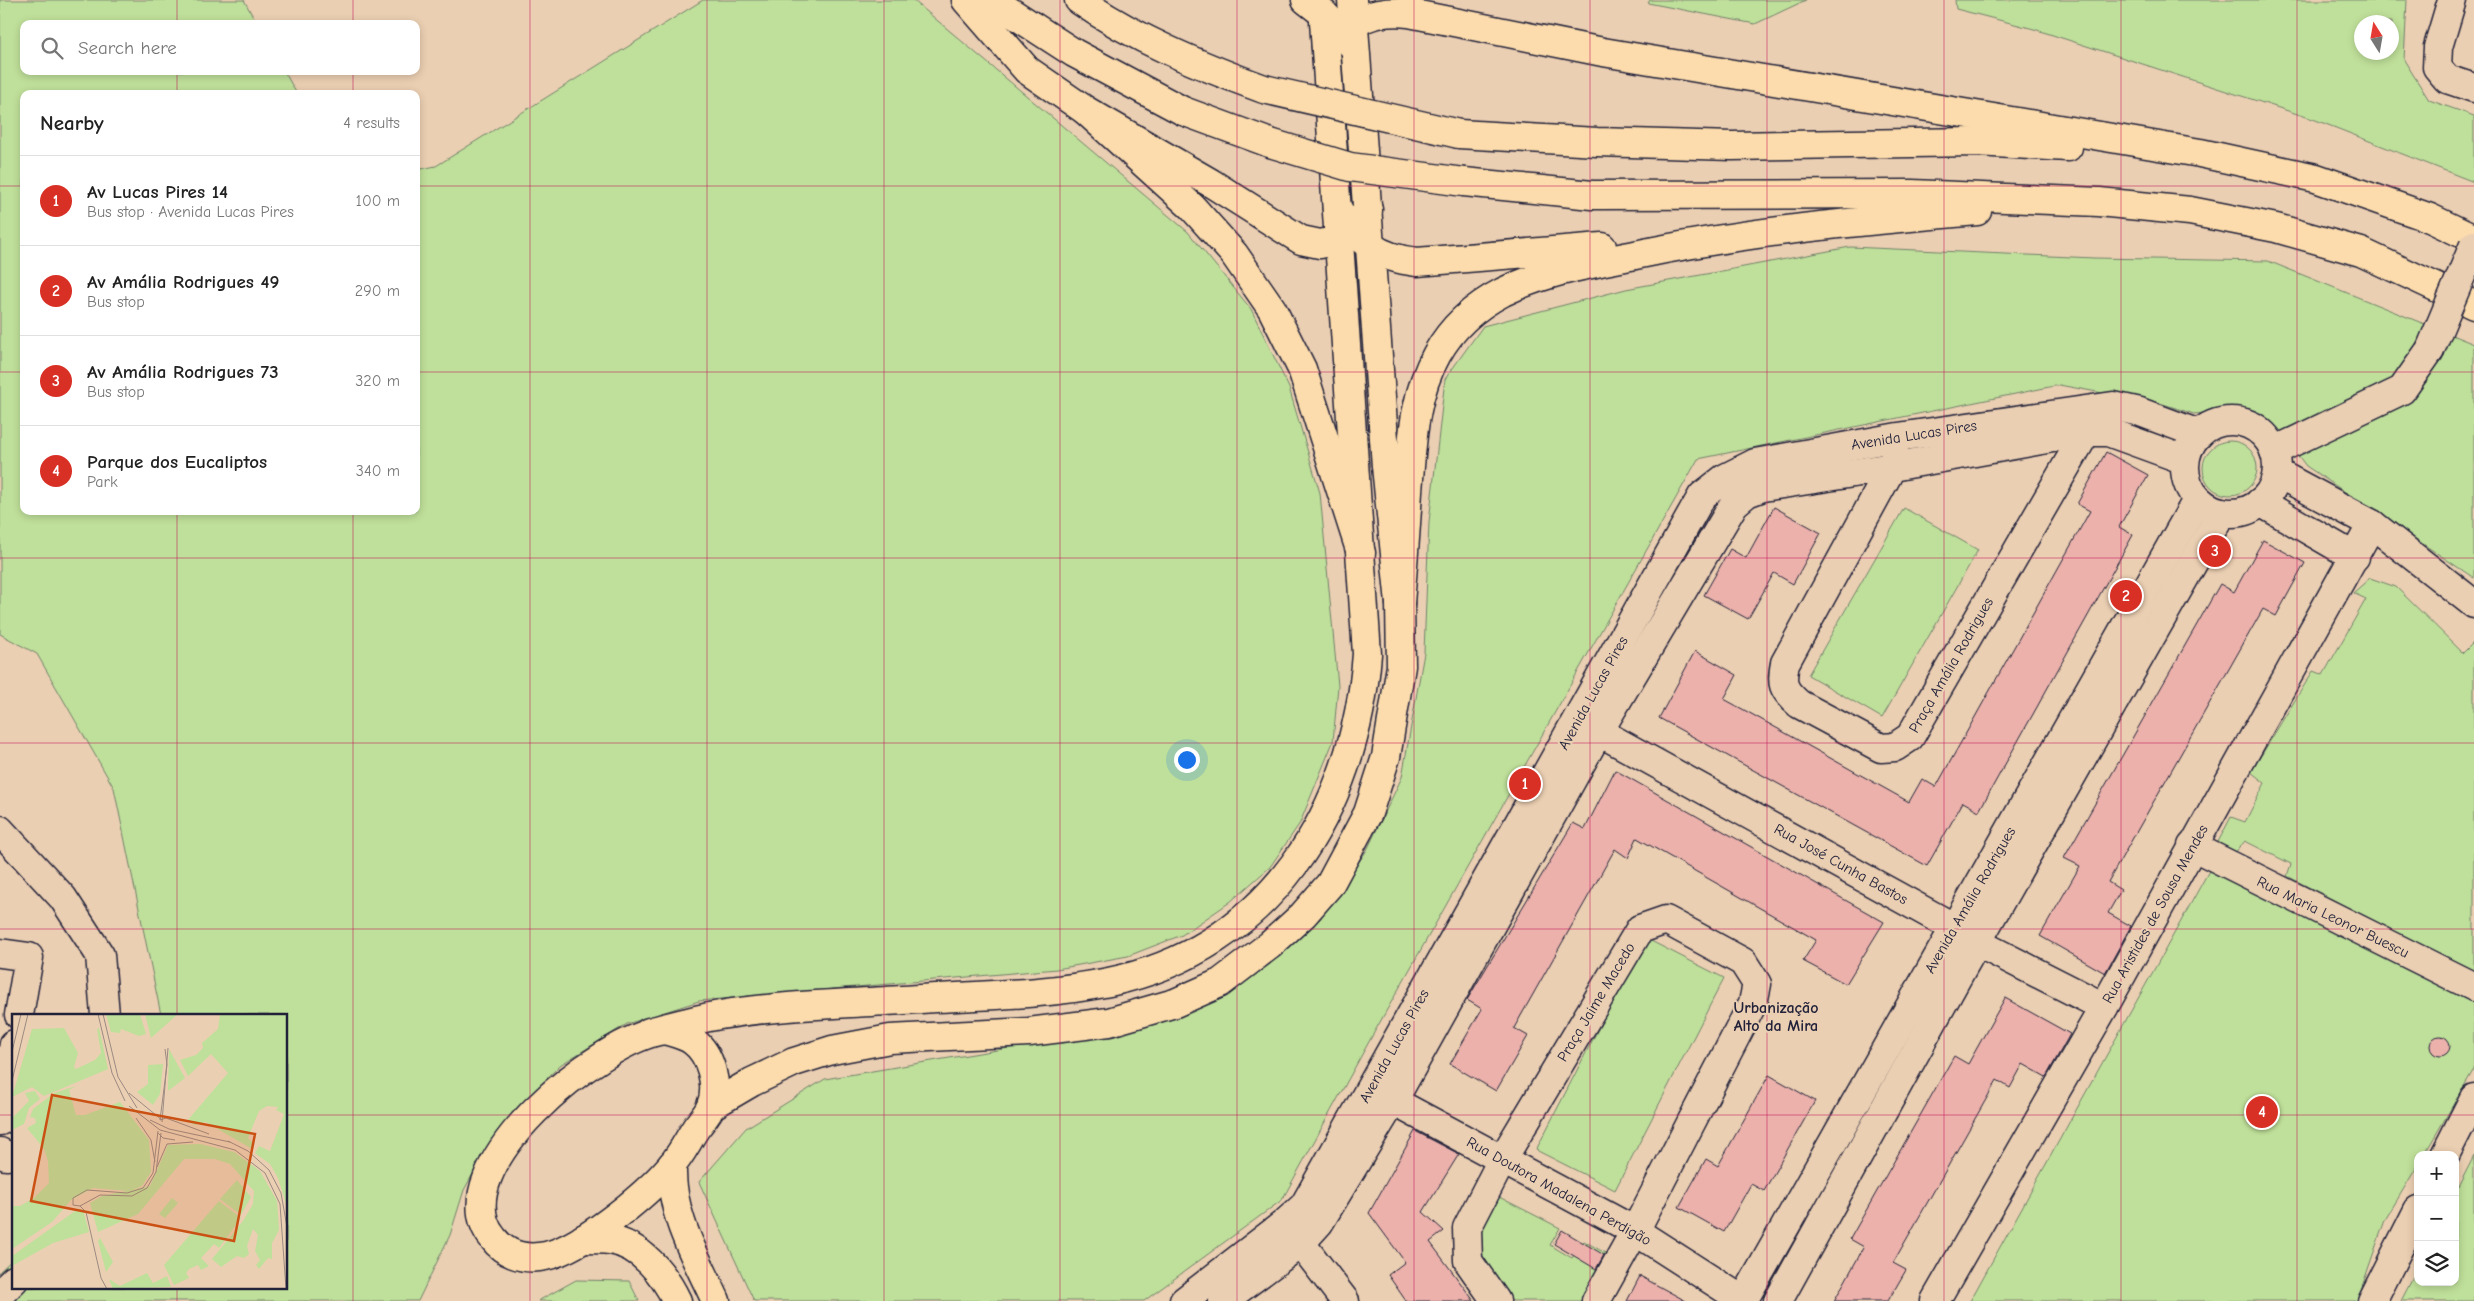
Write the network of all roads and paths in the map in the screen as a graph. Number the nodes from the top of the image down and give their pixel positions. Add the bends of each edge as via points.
1 (966, 0) edge
2 (992, 0) edge
3 (1079, 0) edge
4 (1435, 0) edge
5 (2452, 0) edge
6 (1335, 20) edge
7 (1501, 32) junction
8 (2474, 88) edge
9 (1085, 110) junction
10 (2200, 153) junction
11 (2099, 202) junction
12 (1358, 232) junction
13 (2474, 239) edge
14 (1688, 244) junction
15 (2474, 245) edge
16 (2474, 305) edge
17 (2086, 432) junction
18 (2199, 434) junction
19 (1898, 437) junction
20 (2185, 460) junction
21 (2276, 462) junction
22 (1892, 467) junction
23 (2197, 500) junction
24 (2260, 502) junction
25 (2222, 512) junction
26 (2372, 524) junction
27 (1361, 553) junction
28 (2355, 557) junction
29 (1400, 603) junction
30 (2474, 604) edge
31 (1588, 726) junction
32 (0, 830) edge
33 (2192, 846) junction
34 (1955, 928) junction
35 (1978, 943) junction
36 (0, 953) edge
37 (2474, 987) edge
38 (2104, 1006) junction
39 (19, 1014) edge
40 (105, 1014) edge
41 (649, 1032) junction
42 (12, 1055) edge
43 (1382, 1094) junction
44 (2474, 1098) edge
45 (711, 1106) junction
46 (0, 1122) edge
47 (2447, 1151) edge
48 (0, 1152) edge
49 (12, 1155) edge
50 (1502, 1160) junction
51 (672, 1165) junction
52 (2414, 1218) edge
53 (1635, 1231) junction
54 (1293, 1233) junction
55 (583, 1239) junction
56 (12, 1282) edge
57 (0, 1294) edge
58 (677, 1301) edge
59 (716, 1301) edge
60 (1184, 1301) edge
61 (1223, 1301) edge
62 (1345, 1301) edge
63 (1496, 1301) edge
64 (1596, 1301) edge
65 (1744, 1301) edge
66 (1778, 1301) edge
67 (1935, 1301) edge
68 (2372, 1301) edge

1 - 9 main road via 1027,70
2 - 11 main road, bridge via 1074,53 1183,111 1270,143 1350,167 1592,195 1912,194
3 - 10 main road, bridge via 1202,66 1264,89 1459,134 1732,146 1975,142
4 - 7 main road via 1468,19
5 - 8 street via 2438,47 2437,67 2447,79
6 - 7 main road via 1396,12
6 - 12 main road
6 - 12 main road via 1337,208
7 - 10 main road
9 - 12 main road via 1211,182 1301,240 1320,244
9 - 27 main road via 1192,207 1234,254 1272,309 1302,369
10 - 13 main road via 2316,178 2430,218
11 - 14 main road via 1827,224
11 - 16 main road via 2190,211 2304,236 2362,252
12 - 14 main road via 1387,257 1417,262 1595,247
12 - 27 main road
12 - 29 main road
14 - 29 main road via 1574,267 1530,281 1485,303 1449,336 1428,373 1413,428
15 - 21 street, bridge via 2430,350 2402,390
17 - 20 street, Avenida Lucas Pires via 2108,432
17 - 22 street, Avenida Lucas Pires
17 - 22 street, Praça Amália Rodrigues via 1910,737 1895,747 1881,748 1799,704 1782,681 1785,663
18 - 19 street, Avenida Lucas Pires via 2140,412 2113,406
18 - 20 street
18 - 21 street via 2211,425 2241,422 2266,438
19 - 22 street, Praça Amália Rodrigues
19 - 31 street, Avenida Lucas Pires via 1754,463 1725,478 1702,496
20 - 23 street via 2187,484
21 - 24 street via 2272,487
21 - 26 street
22 - 31 street, Avenida Lucas Pires via 1763,487 1747,493 1734,504
23 - 25 street
23 - 34 street, Avenida Amália Rodrigues
24 - 25 street via 2241,512
24 - 28 street
25 - 35 street, Avenida Amália Rodrigues
26 - 28 street, Rua Aristides de Sousa Mendes
26 - 30 street
27 - 41 main road via 1368,654 1364,695 1349,754 1333,798 1309,845 1281,882 1252,912 1213,939 1168,964 1110,981 1025,994 722,1015
28 - 33 street, Rua Aristides de Sousa Mendes
29 - 45 main road via 1401,666 1386,757 1368,813 1330,884 1270,945 1220,983 1175,1003 1109,1022 1028,1032 890,1039 832,1050 769,1074
31 - 34 street, Rua José Cunha Bastos
31 - 43 street, Avenida Lucas Pires
32 - 40 street via 63,898 100,955
33 - 37 street, Rua Maria Leonor Buescu
33 - 38 street, Rua Aristides de Sousa Mendes
34 - 35 street, Rua José Cunha Bastos
34 - 65 street, Avenida Amália Rodrigues
35 - 38 street, Rua José Cunha Bastos
35 - 66 street, Avenida Amália Rodrigues
36 - 39 street via 29,957
38 - 67 street, Rua Aristides de Sousa Mendes
41 - 45 main road via 665,1030 693,1041 701,1049 712,1071
41 - 55 main road via 604,1054 540,1104 513,1136 484,1186 481,1201 483,1222 505,1250 525,1257 541,1257
42 - 46 street
43 - 50 street, Rua Doutora Madalena Perdigão
43 - 54 street, Avenida Lucas Pires via 1304,1206
44 - 47 street
45 - 51 main road
48 - 49 street
50 - 53 street, Rua Doutora Madalena Perdigão
50 - 53 street, Praça Jaime Macedo via 1640,929 1666,920 1743,962 1757,984 1753,1004
50 - 63 street, Praça Jaime Macedo via 1467,1228 1468,1261
51 - 55 main road via 616,1216
51 - 59 main road via 673,1202
52 - 68 street
53 - 64 street, Praça Jaime Macedo
53 - 65 street, Rua Doutora Madalena Perdigão
54 - 60 street, Avenida Lucas Pires
54 - 61 street, Avenida Lucas Pires
54 - 62 street
55 - 58 main road via 611,1240 641,1254 660,1272
56 - 57 street

